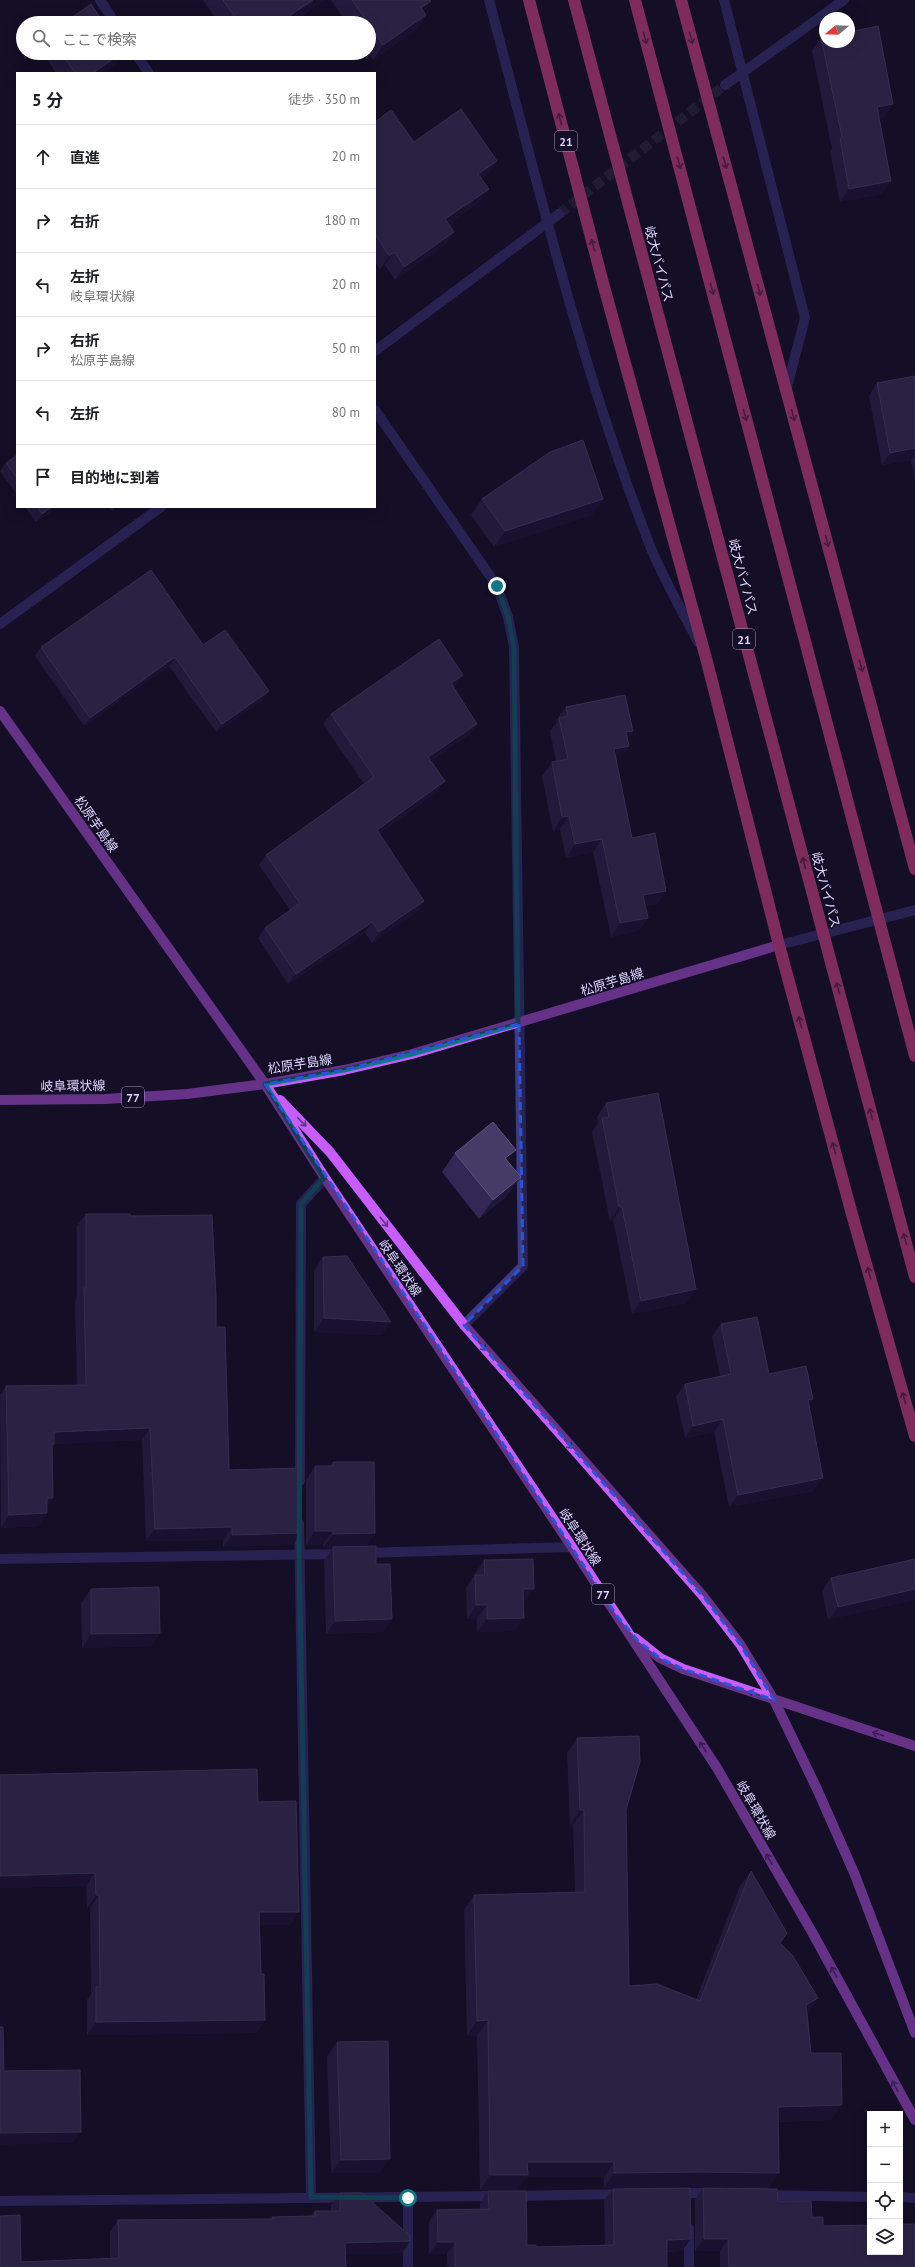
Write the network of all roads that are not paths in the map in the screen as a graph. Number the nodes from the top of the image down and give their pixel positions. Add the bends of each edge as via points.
1 (100, 0) edge
2 (489, 0) edge
3 (529, 0) edge
4 (574, 0) edge
5 (635, 0) edge
6 (681, 0) edge
7 (724, 0) edge
8 (844, 0) edge
9 (110, 16) edge
10 (140, 60) edge
11 (743, 71) junction
12 (148, 72) edge
13 (726, 85) tunnel mouth
14 (559, 214) tunnel mouth
15 (548, 224) junction
16 (376, 350) edge
17 (786, 391) junction
18 (376, 411) edge
19 (160, 508) edge
20 (0, 624) edge
21 (706, 658) junction
22 (0, 711) edge
23 (915, 868) edge
24 (915, 910) edge
25 (779, 945) junction
26 (518, 1024) junction
27 (915, 1056) edge
28 (265, 1084) junction
29 (0, 1100) edge
30 (324, 1178) junction
31 (915, 1277) edge
32 (464, 1326) junction
33 (915, 1436) edge
34 (300, 1491) edge
35 (299, 1515) edge
36 (572, 1547) junction
37 (299, 1555) junction
38 (0, 1559) edge
39 (617, 1616) junction
40 (774, 1700) junction
41 (915, 1746) edge
42 (915, 2033) edge
43 (915, 2120) edge
44 (665, 2193) edge
45 (634, 2194) edge
46 (720, 2194) edge
47 (751, 2194) edge
48 (311, 2197) junction
49 (867, 2197) edge
50 (903, 2197) edge
51 (408, 2198) junction
52 (915, 2198) edge
53 (0, 2201) edge
54 (688, 2215) edge
55 (408, 2267) edge
56 (689, 2267) edge

1 - 9 street
2 - 15 street
21 -> 3 highway, 21 via 603,283
31 -> 4 highway, 岐大バイパス / 21
5 -> 27 highway
6 -> 17 highway
7 - 11 street
8 - 11 street
10 - 12 street
11 - 13 street
11 - 17 street via 804,318
14 - 15 street
15 - 16 street
15 - 21 street via 597,397 647,540
17 -> 23 highway
18 - 26 street via 497,586 508,617 514,647
19 - 20 street
21 - 25 highway, 21
22 - 28 main road, 松原芋島線
24 - 25 street
25 - 26 main road, 松原芋島線
33 -> 25 highway, 21
26 - 28 main road, 松原芋島線 via 366,1065
26 - 32 street via 523,1266
28 - 29 main road, 岐阜環状線 / 77 via 179,1095
28 - 30 main road, 岐阜環状線 / 77
28 -> 32 main road, 岐阜環状線 via 330,1152
30 - 34 street via 301,1204
30 - 36 main road, 岐阜環状線 / 77
32 -> 40 main road, 岐阜環状線 via 704,1596 740,1644
35 - 37 street
36 - 37 street
36 - 39 main road, 岐阜環状線 / 77
37 - 38 street
37 - 48 street
40 -> 39 main road via 683,1669 660,1658 639,1642
43 -> 39 main road, 岐阜環状線 / 77 via 812,1932 717,1768
41 -> 40 main road
40 - 42 main road, 岐阜環状線 via 855,1875
44 - 46 street via 688,2197
45 - 51 street
47 - 49 street
48 - 51 street
48 - 53 street
50 - 52 street
51 - 55 street
54 - 56 street

